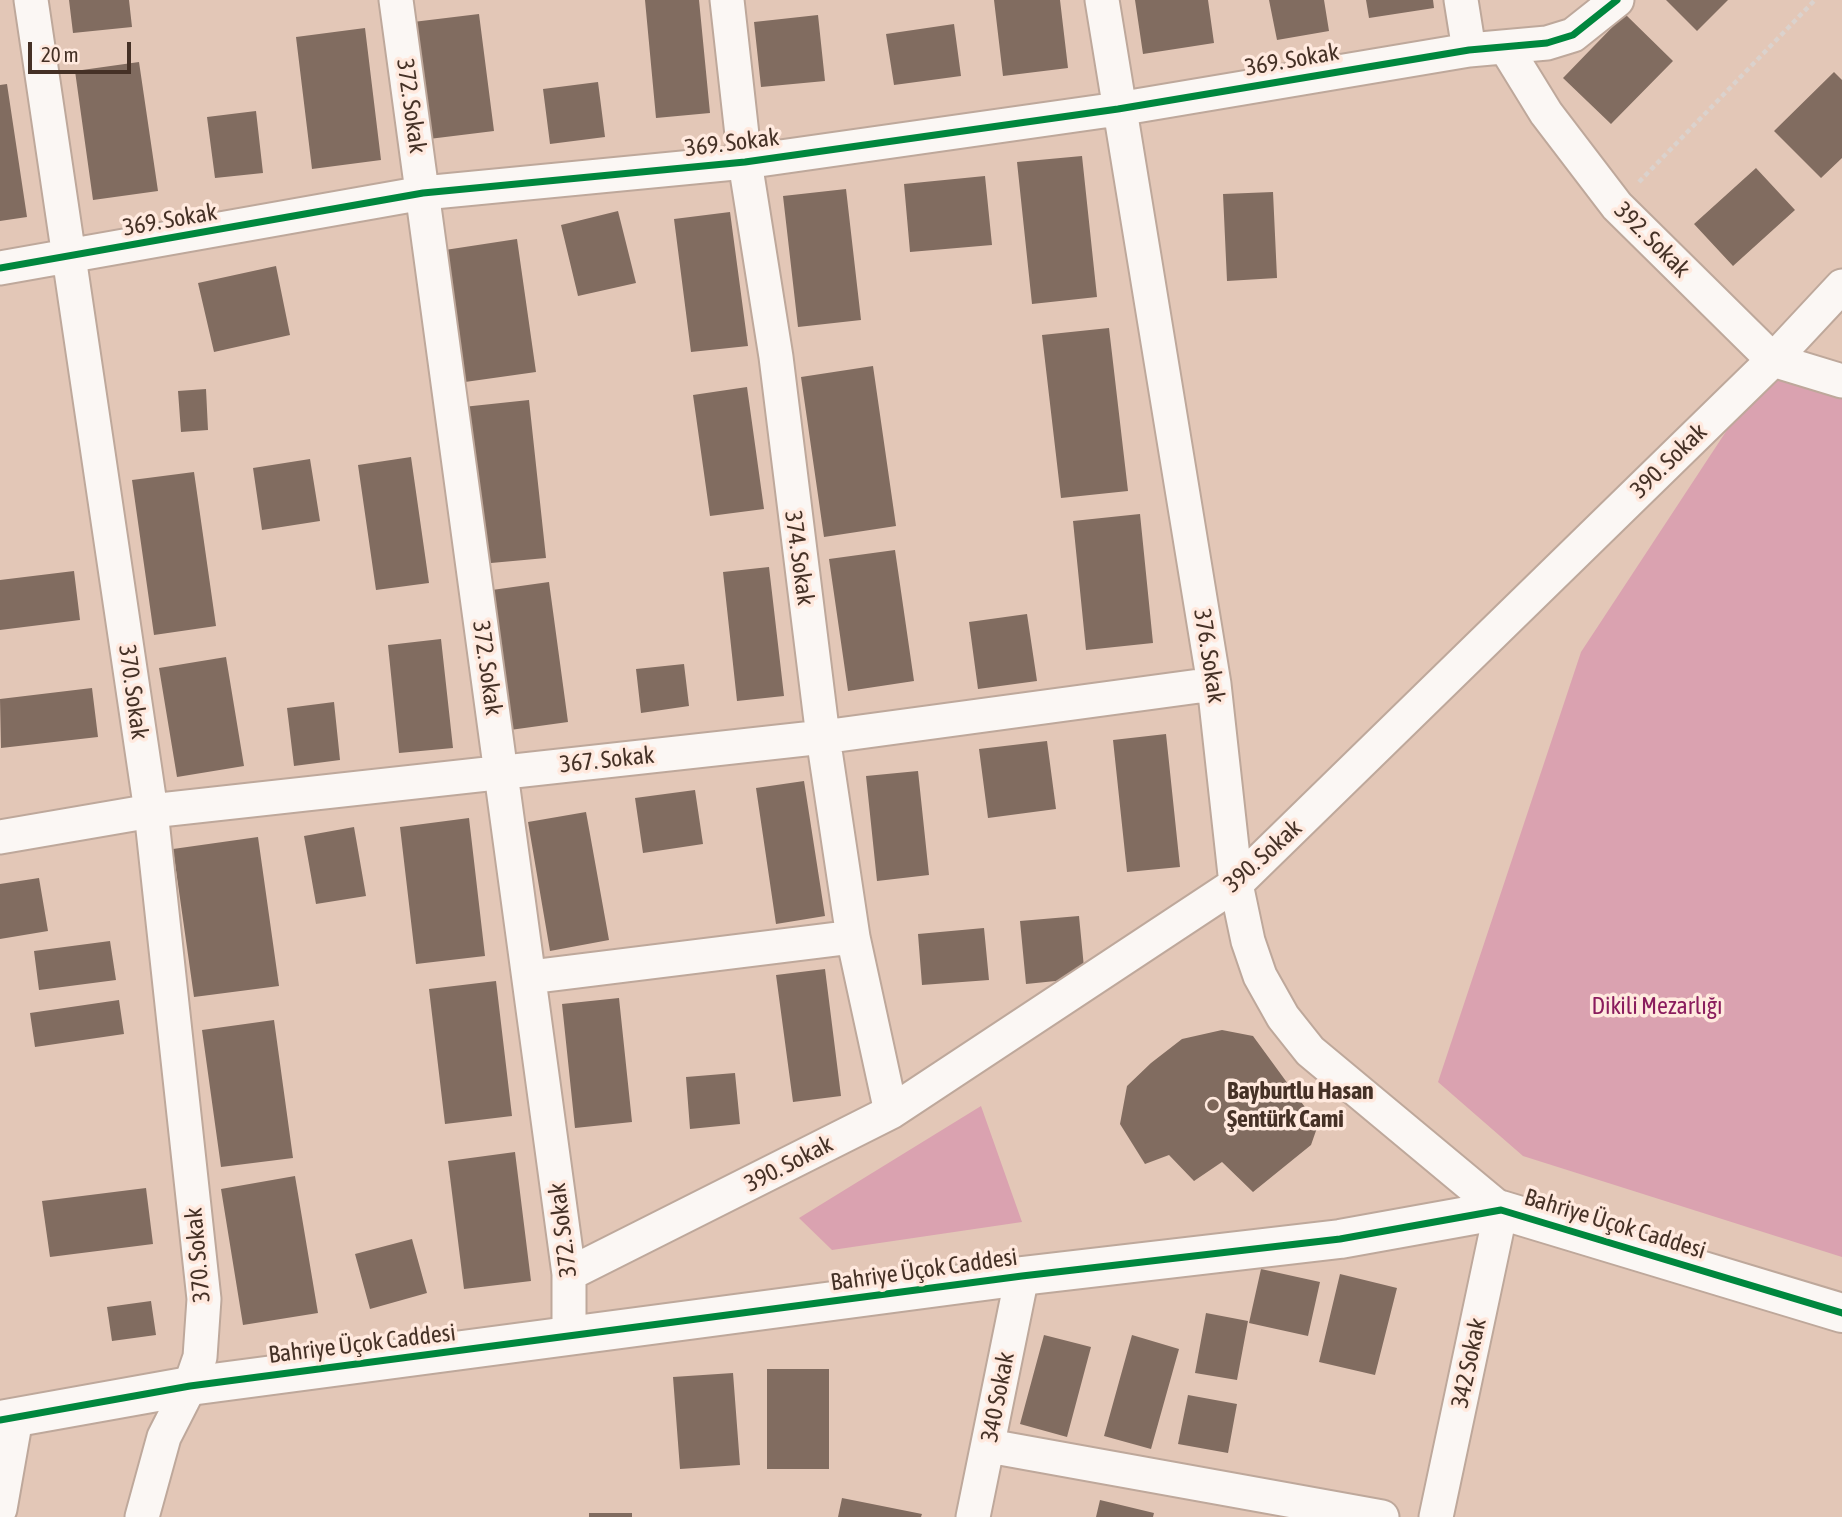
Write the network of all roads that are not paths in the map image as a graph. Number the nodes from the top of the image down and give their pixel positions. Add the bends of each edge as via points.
1 (31, 0) edge
2 (396, 0) edge
3 (727, 0) edge
4 (1102, 0) edge
5 (1461, 0) edge
6 (1617, 0) edge
7 (1506, 48) junction
8 (1469, 50) junction
9 (1118, 109) junction
10 (746, 162) junction
11 (423, 193) junction
12 (68, 258) junction
13 (0, 268) edge
14 (1842, 286) edge
15 (1773, 360) junction
16 (1842, 381) edge
17 (1214, 684) junction
18 (823, 737) junction
19 (501, 771) junction
20 (151, 811) junction
21 (0, 837) edge
22 (1236, 884) junction
23 (853, 937) junction
24 (530, 977) junction
25 (891, 1112) junction
26 (1501, 1210) junction
27 (569, 1274) junction
28 (1022, 1276) junction
29 (1842, 1312) edge
30 (569, 1337) junction
31 (190, 1386) junction
32 (8, 1419) edge
33 (989, 1446) junction
34 (0, 1509) edge
35 (142, 1517) edge
36 (973, 1517) edge
37 (1382, 1517) edge
38 (1436, 1517) edge

1 - 12 street, 370. Sokak
2 - 11 street, 372. Sokak
3 - 10 street, 374. Sokak
4 - 9 street, 376. Sokak
5 - 8 street
6 - 7 street, 369. Sokak via 1573,35
7 - 8 street, 369. Sokak
7 - 15 street, 392. Sokak via 1546,113 1617,206
8 - 9 street, 369. Sokak
9 - 10 street, 369. Sokak
9 - 17 street, 376. Sokak
10 - 11 street, 369. Sokak
10 - 18 street, 374. Sokak via 776,357
11 - 12 street, 369. Sokak
11 - 19 street, 372. Sokak
12 - 13 street, 369. Sokak
12 - 20 street, 370. Sokak
14 - 15 street, 390. Sokak
15 - 16 street, 392. Sokak
15 - 22 street, 390. Sokak
17 - 18 street, 367. Sokak
17 - 22 street, 376. Sokak
18 - 19 street, 367. Sokak
18 - 23 street, 374. Sokak
19 - 20 street, 367. Sokak
19 - 24 street, 372. Sokak
20 - 21 street, 367. Sokak
20 - 31 street, 370. Sokak via 204,1299 200,1357
22 - 25 street, 390. Sokak
22 - 26 street, 376. Sokak via 1260,976 1303,1043
23 - 24 street
23 - 25 street, 374. Sokak
24 - 27 street, 372. Sokak
25 - 27 street, 390. Sokak
26 - 28 street, Bahriye Üçok Caddesi via 1340,1238
26 - 29 street, Bahriye Üçok Caddesi
26 - 38 street, 342 Sokak
27 - 30 street, 372. Sokak
28 - 30 street, Bahriye Üçok Caddesi
28 - 33 street, 340 Sokak
30 - 31 street, Bahriye Üçok Caddesi
31 - 32 street, Bahriye Üçok Caddesi
31 - 35 street, 370. Sokak via 164,1437
32 - 34 street
33 - 36 street, 340 Sokak
33 - 37 street

